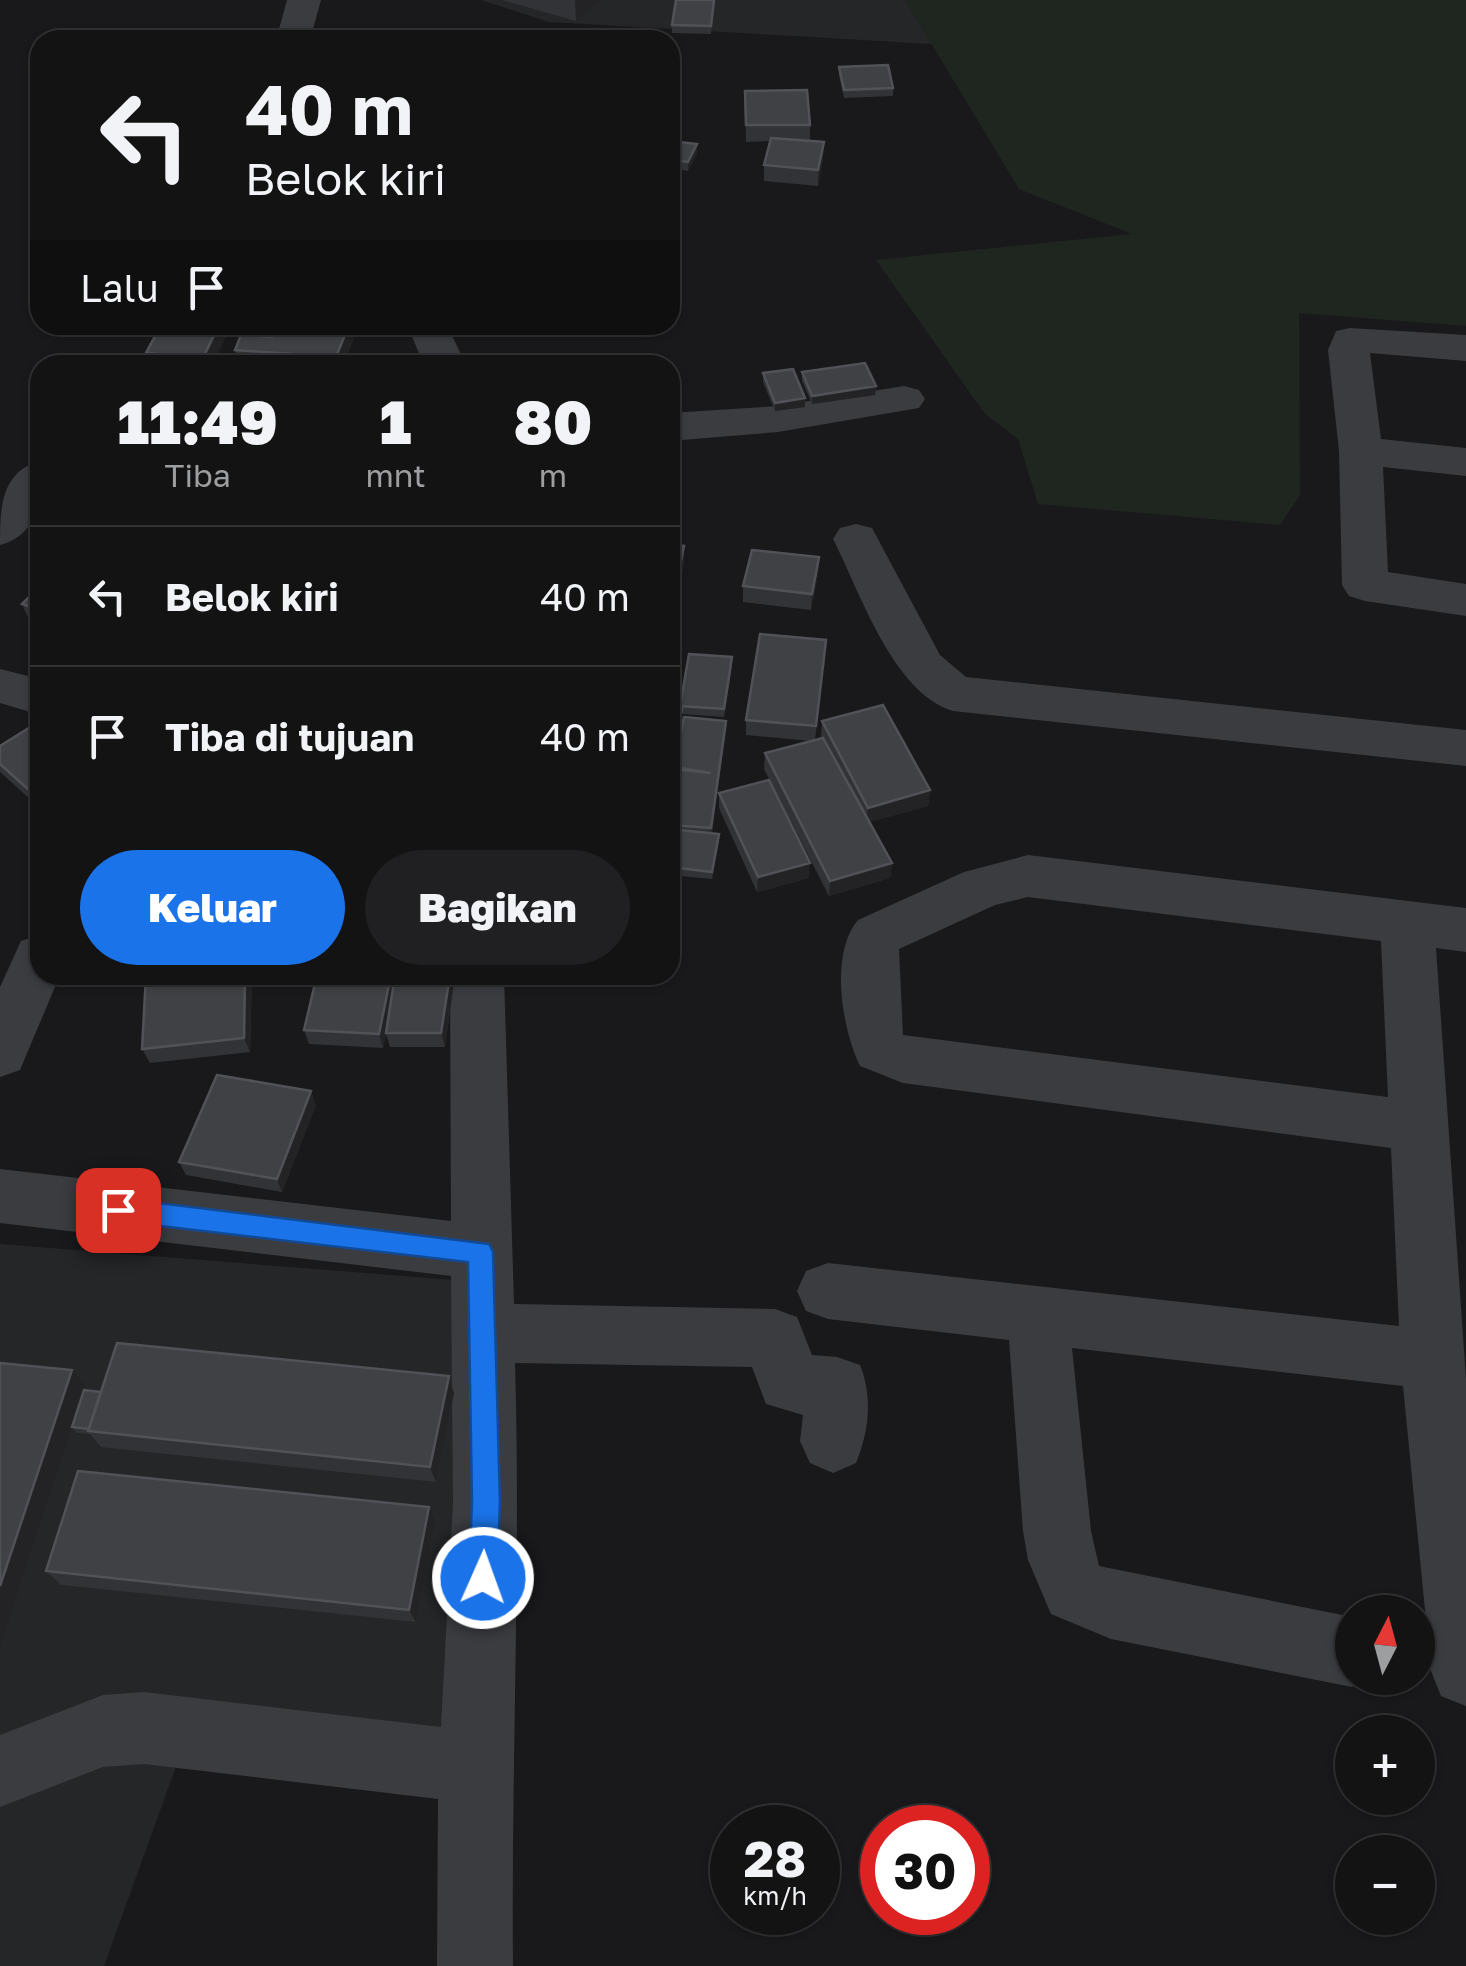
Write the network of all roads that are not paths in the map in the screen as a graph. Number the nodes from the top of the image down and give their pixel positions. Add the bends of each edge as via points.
1 (304, 0) edge
2 (296, 30) edge
3 (1466, 348) edge
4 (904, 400) dead end
5 (680, 426) edge
6 (1361, 451) junction
7 (1466, 462) edge
8 (30, 490) edge
9 (0, 530) edge
10 (856, 539) dead end
11 (1466, 600) edge
12 (0, 686) edge
13 (30, 694) edge
14 (1466, 748) edge
15 (1436, 927) edge
16 (30, 981) edge
17 (478, 985) edge
18 (0, 1052) edge
19 (1417, 1126) junction
20 (0, 1196) edge
21 (480, 1252) junction
22 (828, 1291) dead end
23 (1038, 1318) junction
24 (482, 1332) junction
25 (1432, 1360) junction
26 (833, 1441) dead end
27 (1335, 1649) edge
28 (1435, 1667) edge
29 (1466, 1672) edge
30 (475, 1767) junction
31 (0, 1770) edge
32 (474, 1966) edge

1 - 2 street
3 - 6 street via 1350,340
4 - 5 street
6 - 7 street
6 - 11 street via 1365,585
8 - 9 street
10 - 14 street via 922,666 953,693
12 - 13 street
15 - 19 street
15 - 19 street via 1048,877 1007,879 877,935 871,951 873,1032 879,1048 903,1059
16 - 18 street
17 - 21 street
19 - 25 street
20 - 21 street
21 - 24 street
22 - 23 street
23 - 25 street
23 - 27 street via 1057,1531 1075,1590 1111,1605
24 - 26 street via 775,1338 790,1382 837,1387
24 - 30 street via 486,1502
25 - 29 street
28 - 29 street
30 - 31 street via 144,1728 103,1731
30 - 32 street

